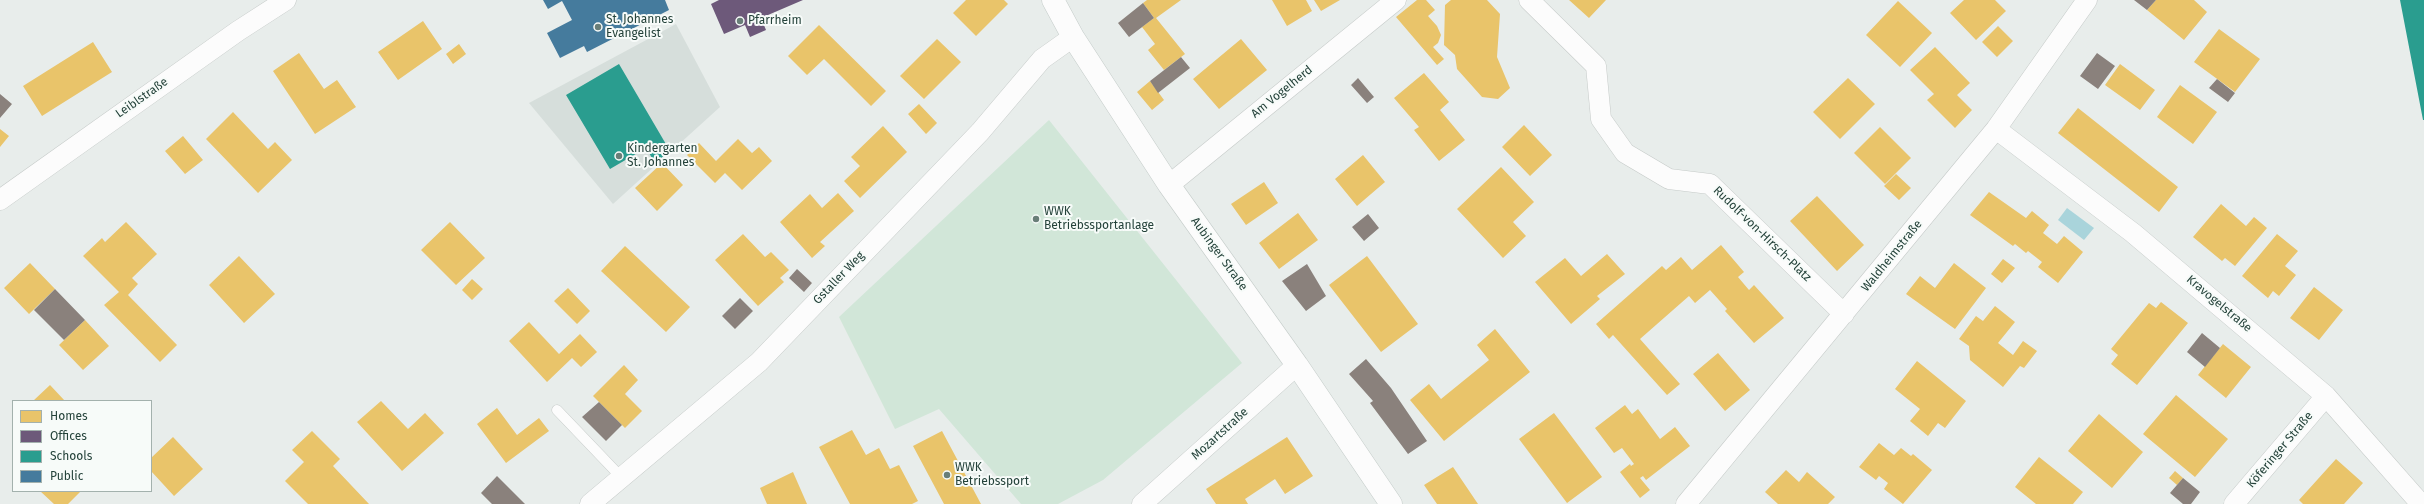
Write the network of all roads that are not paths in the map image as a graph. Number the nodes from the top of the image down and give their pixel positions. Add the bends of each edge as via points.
1 (286, 0) edge
2 (1053, 0) edge
3 (1396, 0) edge
4 (1529, 0) edge
5 (2087, 0) edge
6 (1073, 37) junction
7 (1996, 129) junction
8 (1169, 185) junction
9 (4, 190) edge
10 (1844, 314) junction
11 (1298, 365) junction
12 (2326, 396) junction
13 (557, 410) dead end
14 (622, 478) junction
15 (590, 504) edge
16 (1142, 504) edge
17 (1391, 504) edge
18 (1686, 504) edge
19 (2234, 504) edge
20 (2420, 504) edge

1 - 9 street, Leiblstraße
2 - 6 street, Aubinger Straße
3 - 8 street, Am Vogelherd
4 - 10 street, Rudolf-von-Hirsch-Platz via 1596,66 1601,119 1625,153 1669,178 1710,184
5 - 7 street, Waldheimstraße
6 - 8 street, Aubinger Straße
6 - 14 street, Gstaller Weg via 1042,59 980,132 759,362
7 - 10 street, Waldheimstraße
7 - 12 street, Kravogelstraße via 2133,233
8 - 11 street, Aubinger Straße
10 - 18 street, Waldheimstraße
11 - 16 street, Mozartstraße
11 - 17 street, Aubinger Straße
12 - 19 street, Köferinger Straße
12 - 20 street, Kravogelstraße
13 - 14 lane
14 - 15 street, Gstaller Weg

